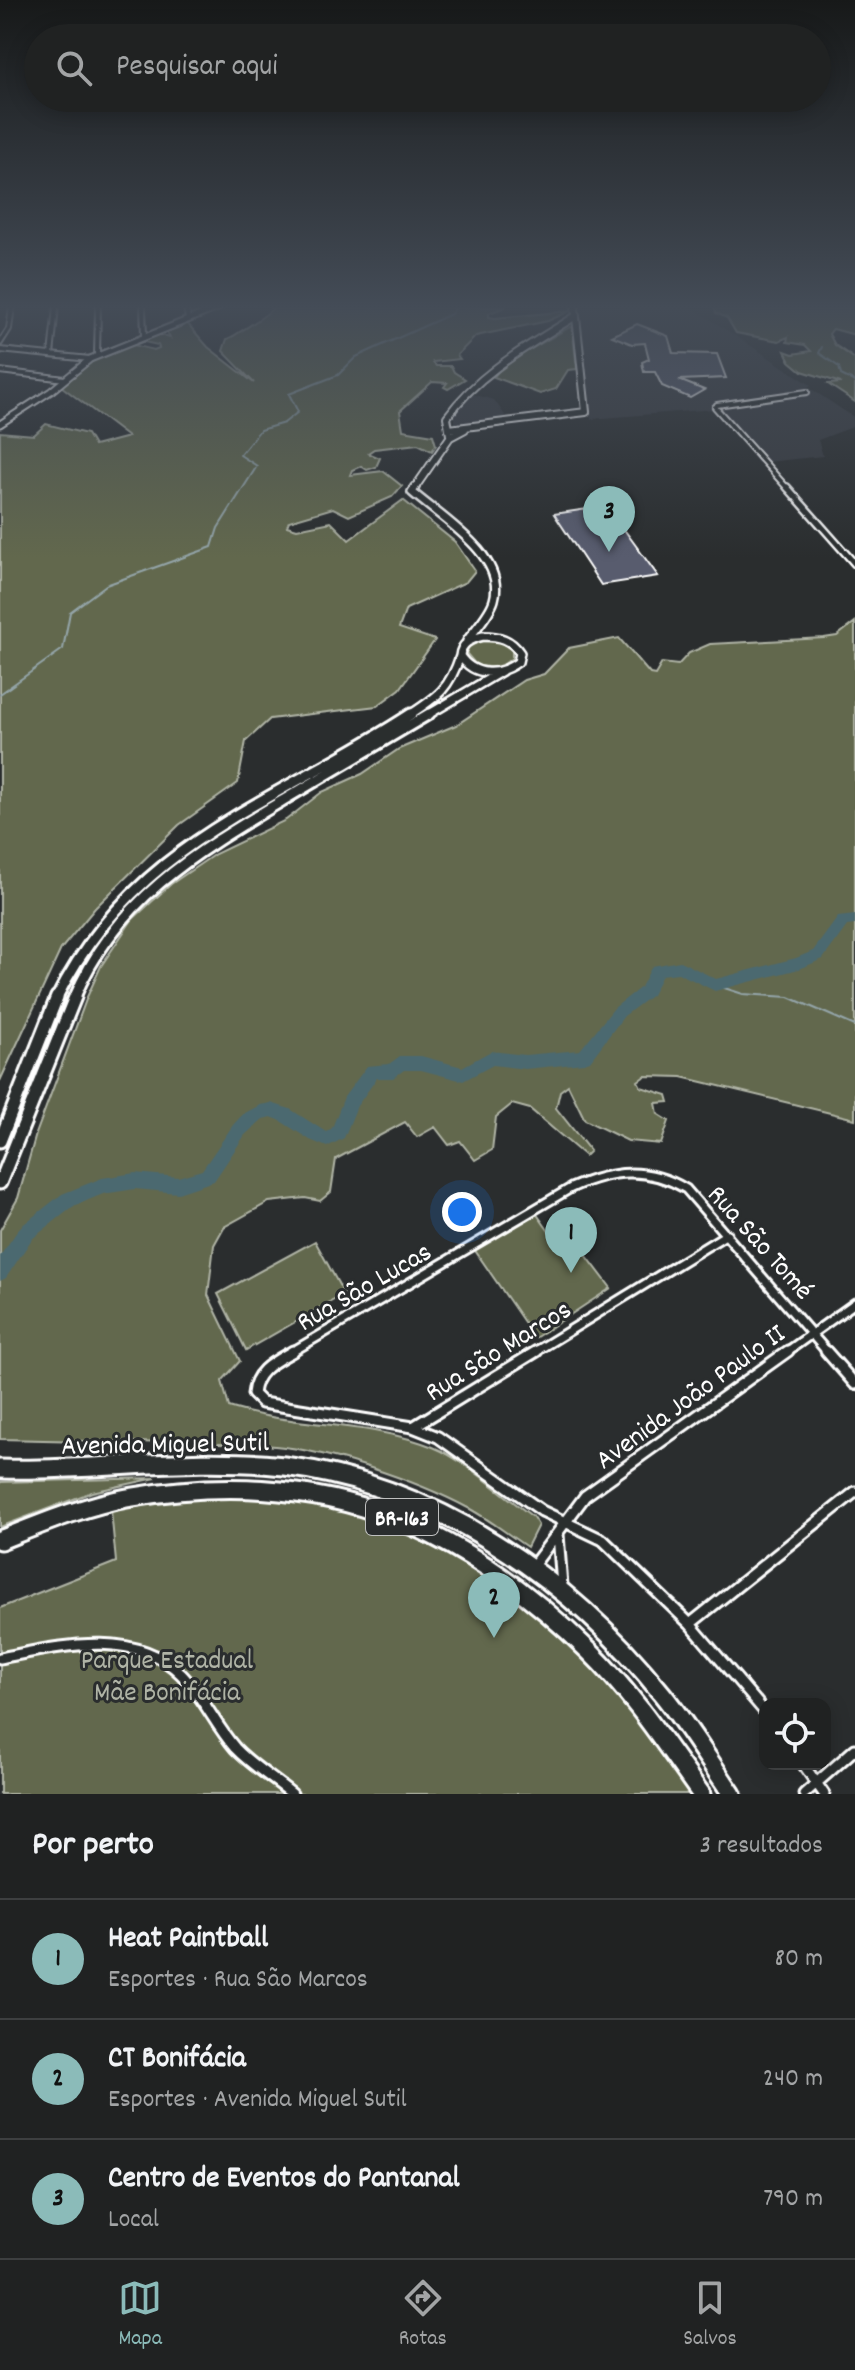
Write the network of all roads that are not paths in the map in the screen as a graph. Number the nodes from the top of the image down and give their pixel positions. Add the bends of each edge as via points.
1 (48, 391) edge
2 (471, 391) edge
3 (584, 391) edge
4 (807, 392) dead end
5 (0, 424) edge
6 (450, 433) junction
7 (855, 564) edge
8 (485, 615) junction
9 (491, 636) junction
10 (467, 641) junction
11 (460, 656) junction
12 (502, 671) junction
13 (0, 1141) edge
14 (659, 1174) joint
15 (0, 1183) edge
16 (727, 1234) junction
17 (855, 1303) edge
18 (814, 1333) junction
19 (855, 1384) edge
20 (413, 1427) junction
21 (0, 1469) edge
22 (855, 1492) edge
23 (567, 1520) junction
24 (558, 1534) junction
25 (0, 1540) edge
26 (532, 1568) junction
27 (562, 1590) junction
28 (690, 1624) junction
29 (0, 1658) edge
30 (759, 1705) edge
31 (855, 1749) edge
32 (807, 1770) edge
33 (816, 1783) junction
34 (292, 1794) edge
35 (701, 1794) edge
36 (732, 1794) edge
37 (804, 1794) edge
38 (824, 1794) edge

1 - 5 street
2 - 6 main road via 448,413
3 - 6 main road via 586,412
4 - 7 street via 716,406
6 - 8 main road via 412,492 491,566 498,590
8 - 9 main road
8 - 10 main road
9 - 10 main road
9 - 12 main road via 507,639 519,650 518,662
10 - 11 main road
11 - 12 main road via 475,670
11 - 13 main road via 452,681 437,697 187,845 124,898 67,980
12 - 15 main road via 196,852 140,898 106,941 79,988
14 - 16 street, Rua São Tomé via 686,1189
14 - 20 street, Rua São Lucas via 615,1171 571,1188 264,1368 252,1388 262,1403
16 - 18 street, Rua São Tomé
16 - 20 street, Rua São Marcos
17 - 18 street, Avenida João Paulo II
18 - 19 street, Rua São Tomé
18 - 23 street, Avenida João Paulo II via 585,1496
20 - 23 street via 438,1437 542,1511
21 - 26 highway, Avenida Miguel Sutil / BR-163 via 240,1463 326,1473 448,1517
22 - 28 street
23 - 24 street, Avenida João Paulo II
23 - 28 street via 603,1540
24 - 26 street, Avenida João Paulo II
24 - 27 street
25 - 35 highway, Avenida Miguel Sutil / BR-163 via 100,1504 187,1488 278,1489 397,1515 474,1556 576,1636 658,1728
26 - 27 highway, Avenida Miguel Sutil / BR-163
27 - 36 highway, Avenida Miguel Sutil / BR-163 via 653,1682
28 - 30 street
29 - 34 street via 68,1647 143,1651 179,1672 243,1756
31 - 33 street
32 - 33 street
33 - 37 street
33 - 38 street

